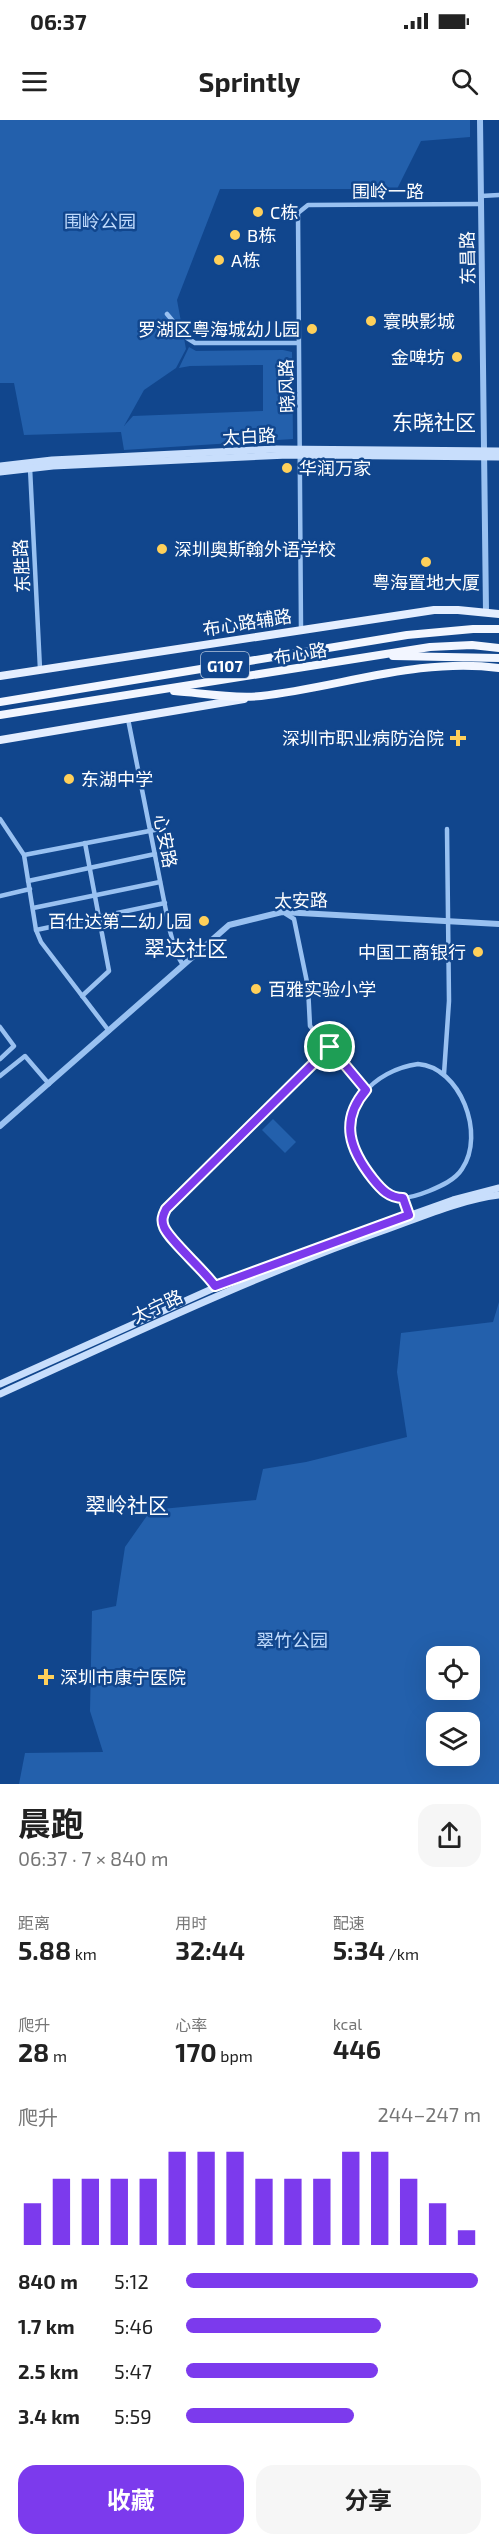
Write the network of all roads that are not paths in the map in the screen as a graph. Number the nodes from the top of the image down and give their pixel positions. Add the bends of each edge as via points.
1 (480, 120) edge
2 (499, 195) edge
3 (481, 196) junction
4 (481, 204) junction
5 (298, 213) joint
6 (167, 314) dead end
7 (298, 344) junction
8 (301, 452) junction
9 (499, 452) edge
10 (484, 454) junction
11 (499, 457) edge
12 (30, 465) junction
13 (0, 466) edge
14 (0, 472) edge
15 (486, 612) junction
16 (499, 614) edge
17 (301, 629) junction
18 (499, 629) edge
19 (450, 631) junction
20 (499, 634) edge
21 (499, 648) edge
22 (374, 656) junction
23 (499, 658) edge
24 (499, 668) edge
25 (40, 669) junction
26 (0, 676) edge
27 (157, 690) junction
28 (259, 696) junction
29 (0, 702) edge
30 (0, 715) edge
31 (128, 720) junction
32 (0, 740) edge
33 (0, 819) edge
34 (165, 828) dead end
35 (447, 830) dead end
36 (150, 831) junction
37 (85, 843) junction
38 (155, 854) junction
39 (24, 855) junction
40 (90, 868) junction
41 (28, 881) junction
42 (160, 882) junction
43 (30, 889) junction
44 (95, 895) junction
45 (0, 896) edge
46 (165, 903) junction
47 (33, 908) junction
48 (282, 912) junction
49 (99, 917) junction
50 (448, 920) junction
51 (499, 924) edge
52 (36, 930) junction
53 (183, 965) junction
54 (82, 996) junction
55 (0, 1027) edge
56 (109, 1031) junction
57 (330, 1047) junction
58 (0, 1059) edge
59 (444, 1074) junction
60 (0, 1076) edge
61 (49, 1084) junction
62 (366, 1090) junction
63 (0, 1126) edge
64 (499, 1188) edge
65 (499, 1195) edge
66 (403, 1198) junction
67 (409, 1215) junction
68 (215, 1286) junction
69 (0, 1384) edge
70 (0, 1394) edge

1 - 3 street, 东昌路
2 - 3 street
3 - 4 street, 东昌路
4 - 5 street, 围岭一路 via 308,205
4 - 10 street, 东昌路
5 - 7 street, 晓风路
6 - 7 street via 187,338 198,344
7 - 8 street, 晓风路
8 - 10 main road, 太白路
8 - 12 main road, 太白路
8 - 17 street, 晓风路
9 - 10 main road, 太白路
10 - 11 main road, 太白路
10 - 15 street, 东昌路
12 - 13 main road, 太白路
12 - 14 main road, 太白路
12 - 25 street, 东胜路
15 - 16 main road, 布心路辅路
15 - 17 main road, 布心路辅路 via 434,610
17 - 25 main road, 布心路辅路
18 - 19 highway, 布心路 / G107
19 - 20 highway, 布心路
19 - 29 highway, 布心路 / G107
21 - 22 highway, 布心路 via 445,646
22 - 23 highway
22 - 27 highway, 布心路
24 - 28 highway, G107 via 424,669
25 - 26 main road, 布心路辅路
27 - 28 highway, G107
27 - 30 highway, 布心路 / G107
28 - 31 main road
31 - 32 main road
31 - 36 street, 心安路
33 - 39 street
34 - 36 street
35 - 50 street
36 - 37 street
36 - 38 street, 心安路
37 - 39 street
37 - 40 street
38 - 40 street
38 - 42 street, 心安路
39 - 41 street
40 - 41 street
40 - 44 street
41 - 43 street
42 - 44 street
42 - 46 street, 心安路
43 - 45 street
43 - 47 street
44 - 47 street
44 - 49 street
46 - 49 street
46 - 53 street, 心安路 via 174,948
47 - 52 street
48 - 50 street, 太安路
48 - 53 street, 太安路 via 229,925
48 - 57 street via 294,919 308,987 310,1026
49 - 52 street
49 - 54 street via 109,971
50 - 51 street, 太安路
50 - 59 street via 450,1001
52 - 54 street via 44,948
53 - 56 street, 太安路
54 - 56 street
55 - 58 street via 14,1047
56 - 61 street, 太安路
57 - 62 street
57 - 68 street via 166,1209 165,1230
59 - 62 street via 428,1065 409,1066 387,1073
59 - 66 street via 466,1111 468,1158 453,1179
60 - 61 street via 25,1056
61 - 63 street, 太安路
62 - 66 street via 354,1107 350,1122 356,1155 389,1195
64 - 67 main road, 太宁路
65 - 70 main road, 太宁路 via 360,1239 219,1294
66 - 67 street
67 - 68 main road, 太宁路
68 - 69 main road, 太宁路

